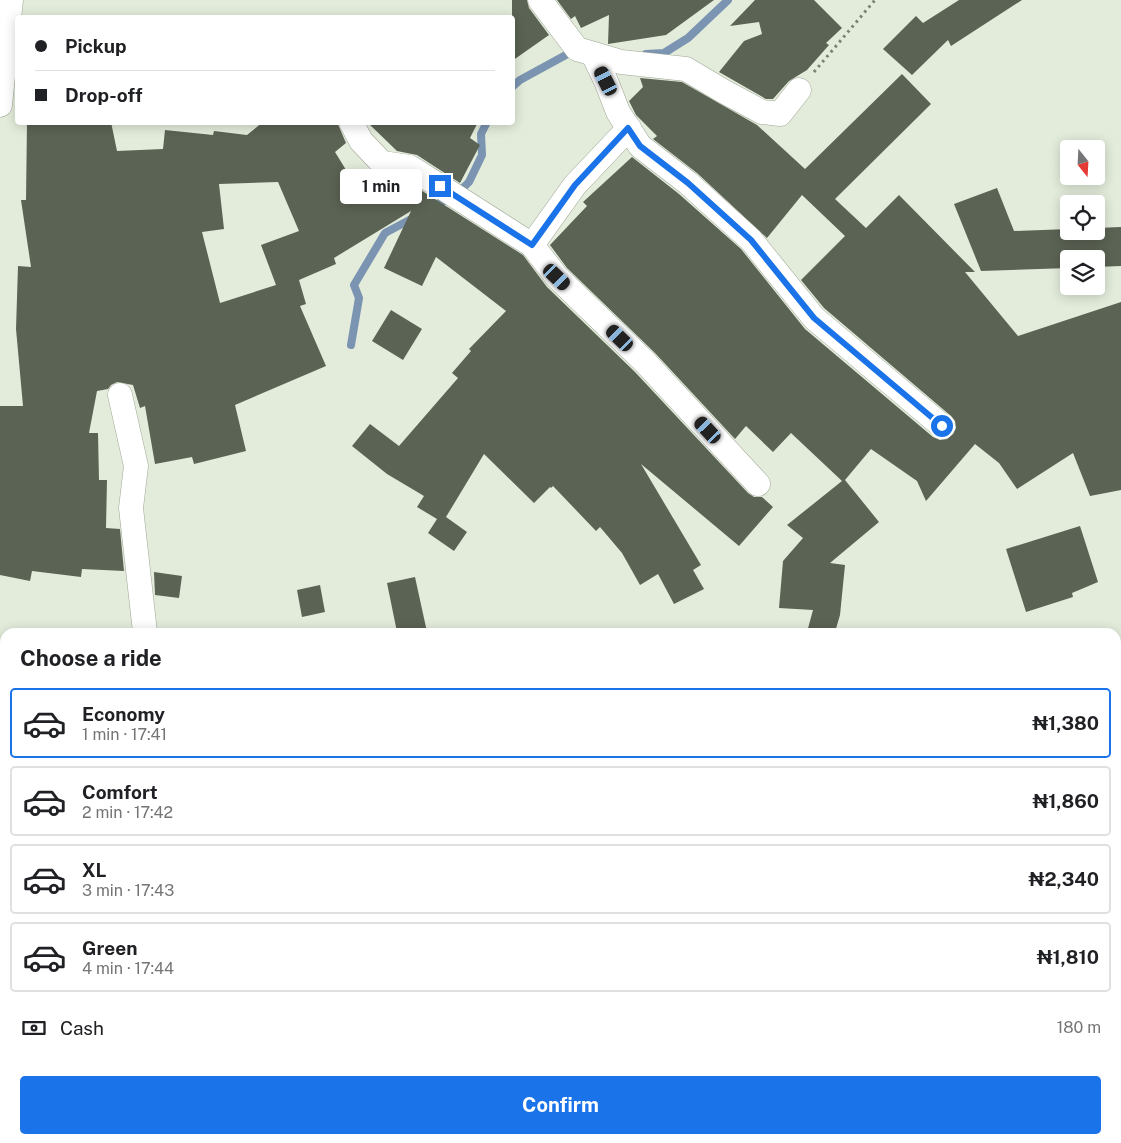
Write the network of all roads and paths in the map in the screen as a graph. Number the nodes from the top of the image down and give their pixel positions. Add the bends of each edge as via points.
1 (11, 0) edge
2 (540, 0) edge
3 (875, 0) edge
4 (592, 54) junction
5 (799, 90) joint
6 (0, 105) edge
7 (353, 125) edge
8 (628, 128) junction
9 (532, 245) junction
10 (120, 396) dead end
11 (942, 426) dead end
12 (758, 484) dead end
13 (145, 628) edge

1 - 6 street
2 - 4 street via 577,49
3 - 5 path
4 - 5 street via 621,62 686,68 762,112 780,114
4 - 8 street
7 - 9 street via 361,141 382,163 410,166
8 - 9 street via 575,185
8 - 11 street via 640,146 688,183 751,240 814,318
9 - 12 street via 557,277 645,362
10 - 13 street via 136,466 131,508

